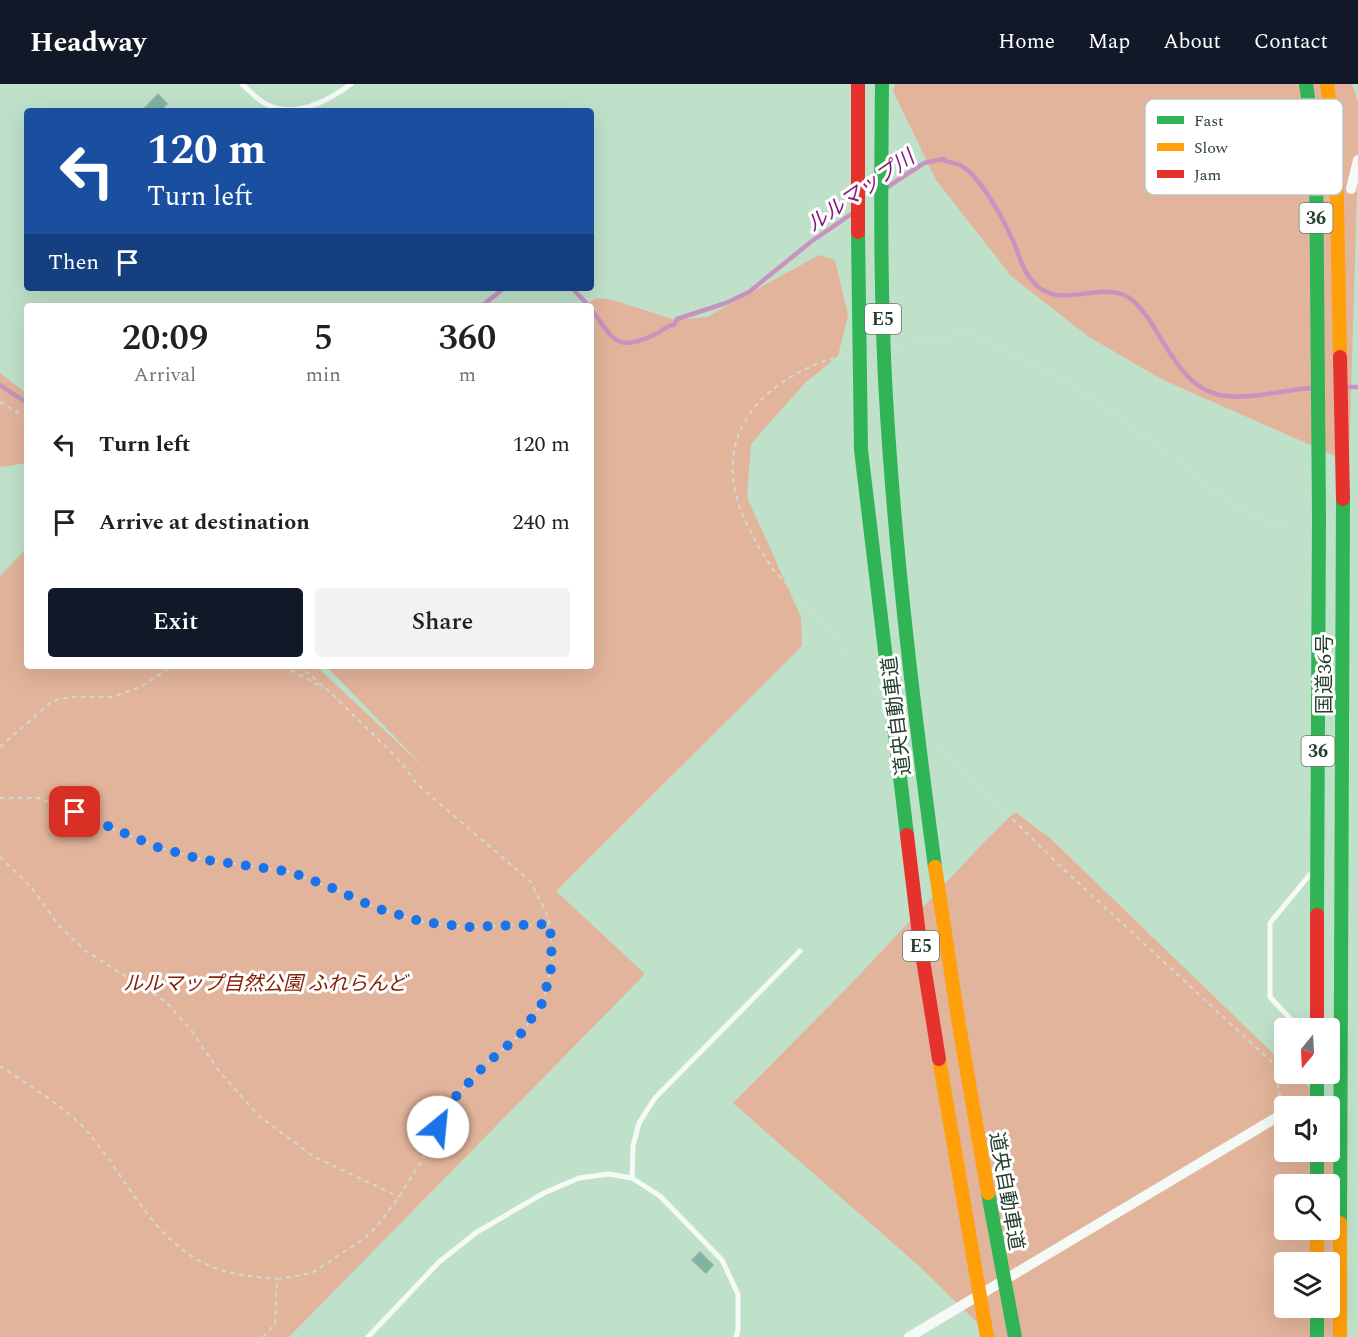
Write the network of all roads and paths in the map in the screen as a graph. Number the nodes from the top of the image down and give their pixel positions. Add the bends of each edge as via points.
1 (242, 84) edge
2 (351, 84) edge
3 (858, 84) edge
4 (882, 84) edge
5 (1306, 84) edge
6 (1327, 84) edge
7 (1308, 99) edge
8 (1329, 99) edge
9 (279, 108) edge
10 (304, 108) edge
11 (1358, 160) edge
12 (1351, 189) dead end
13 (1316, 195) edge
14 (1337, 195) edge
15 (898, 347) dead end
16 (843, 356) dead end
17 (0, 402) edge
18 (24, 416) edge
19 (1319, 517) junction
20 (852, 656) dead end
21 (168, 669) edge
22 (289, 669) edge
23 (303, 669) edge
24 (329, 691) junction
25 (930, 737) dead end
26 (0, 747) edge
27 (0, 798) edge
28 (0, 856) edge
29 (1318, 866) junction
30 (550, 924) junction
31 (800, 951) dead end
32 (1290, 1018) edge
33 (1317, 1018) edge
34 (0, 1066) edge
35 (1281, 1096) edge
36 (1335, 1096) edge
37 (1274, 1119) edge
38 (1336, 1162) edge
39 (632, 1178) junction
40 (399, 1197) junction
41 (277, 1279) junction
42 (1317, 1318) edge
43 (263, 1337) edge
44 (368, 1337) edge
45 (736, 1337) edge
46 (909, 1337) edge
47 (987, 1337) edge
48 (1015, 1337) edge
49 (1317, 1337) edge
50 (1340, 1337) edge

1 - 9 lane via 268,105
2 - 10 lane via 333,98
3 - 47 highway, 道央自動車道 / E5 via 861,450 919,935
4 - 48 highway, 道央自動車道 / E5 via 880,240 898,554 930,840 981,1166
5 - 7 highway, 国道36号 / 36
6 - 8 highway, 国道36号 / 36
11 - 12 street
13 - 19 highway, 国道36号 / 36
14 - 36 highway, 国道36号 / 36 via 1342,471
15 - 19 path via 963,335 996,344 1054,374 1119,416 1257,520 1280,522
16 - 20 path via 785,380 762,398 744,421 732,458 732,482 740,512 773,570
17 - 18 path
19 - 29 highway, 国道36号 / 36
21 - 26 path via 140,687 112,697 52,701
22 - 24 path
23 - 24 path
24 - 30 path via 397,758 418,785 530,881
25 - 35 path via 1056,862 1274,1064
27 - 30 path via 38,798 157,847 200,859 291,872 376,908 423,922 467,927
28 - 40 path via 31,888 60,927 86,951 166,1002 259,1116 313,1156
29 - 32 lane via 1270,923 1270,997
29 - 33 highway, 国道36号 / 36
30 - 40 path via 552,964 543,1002 520,1035 446,1107 430,1147
31 - 39 lane via 655,1098 639,1123 633,1146
34 - 41 path via 84,1128 156,1224 185,1252 210,1266 243,1276
37 - 46 street
38 - 50 highway, 国道36号 / 36
39 - 44 lane via 609,1174 579,1178 544,1193 477,1232 439,1262
39 - 45 lane via 660,1196 722,1260 738,1294
40 - 41 path via 365,1238 339,1256 312,1273
41 - 43 path via 275,1324
42 - 49 highway

